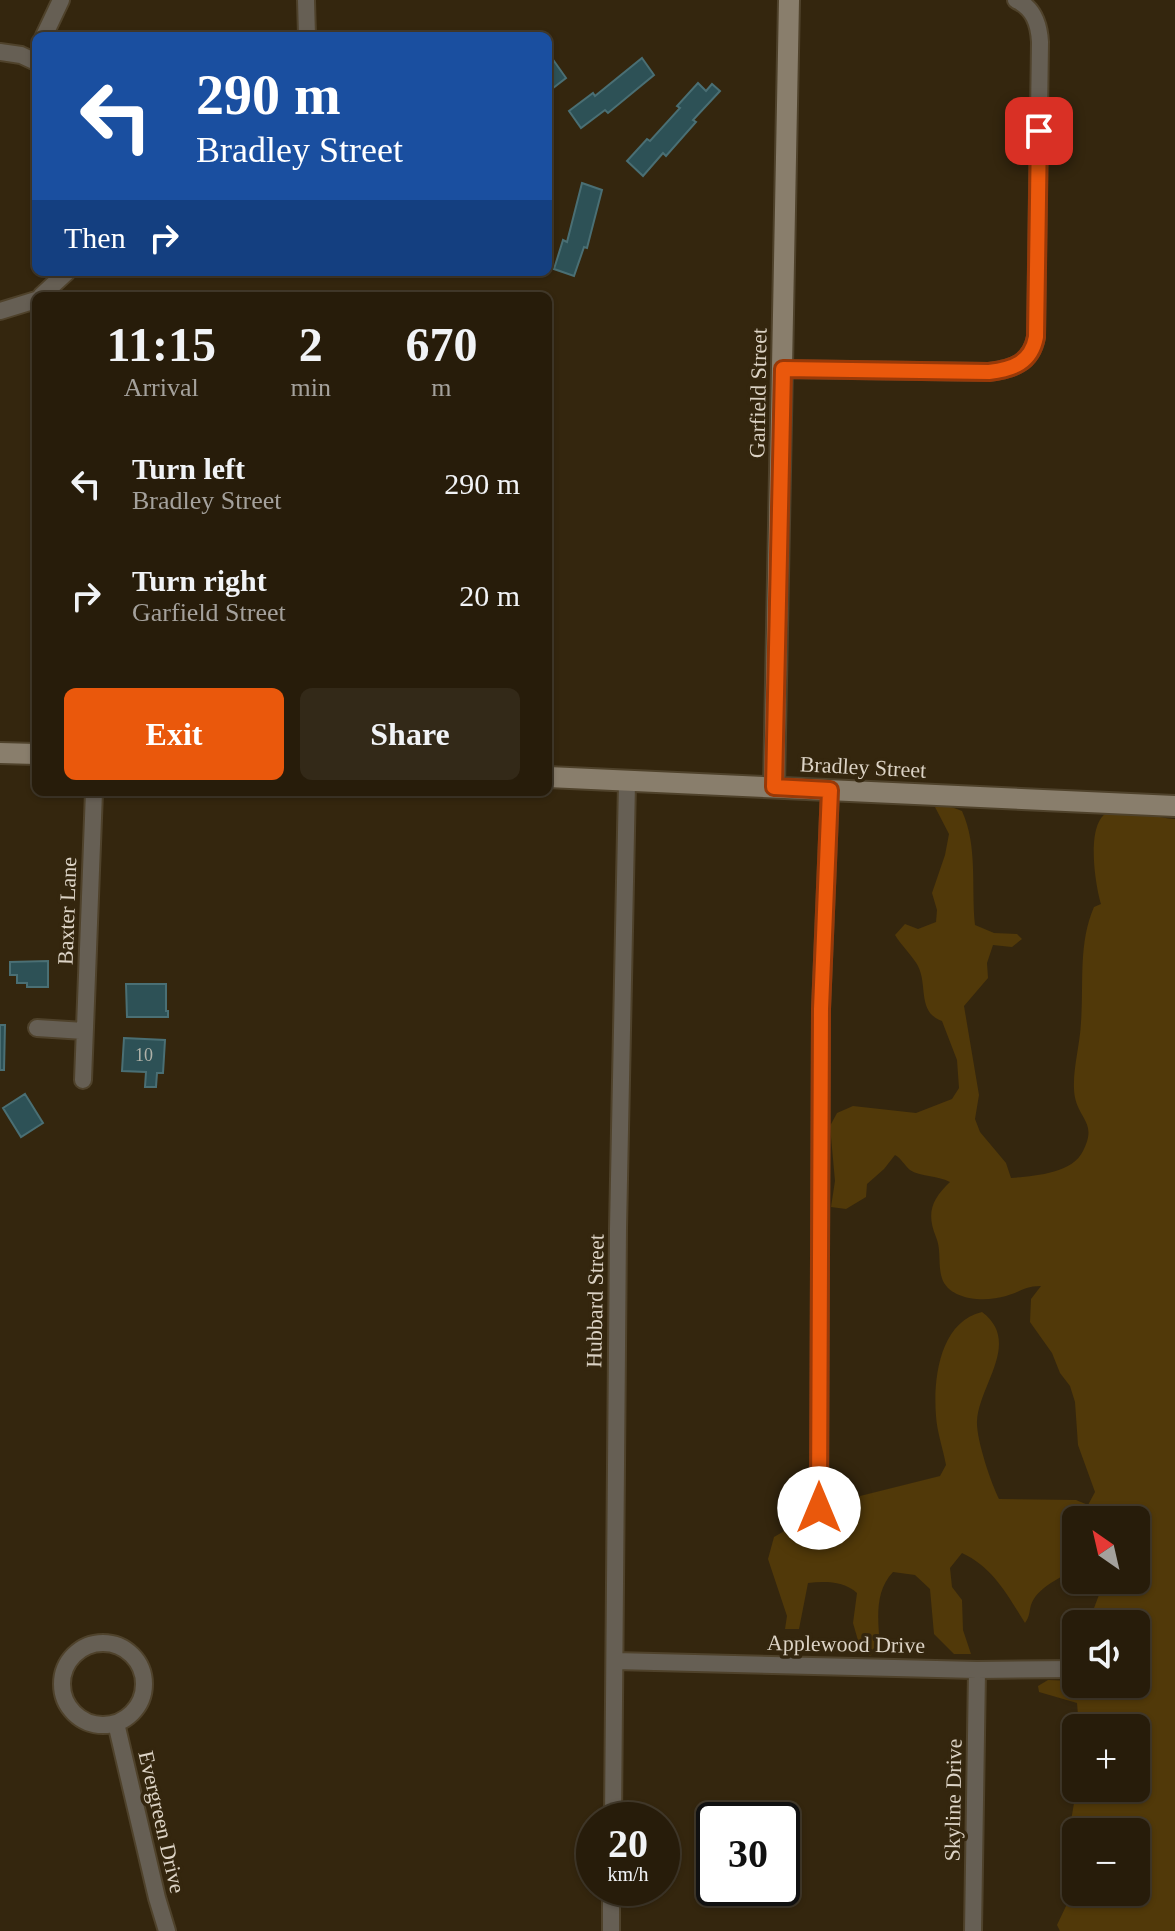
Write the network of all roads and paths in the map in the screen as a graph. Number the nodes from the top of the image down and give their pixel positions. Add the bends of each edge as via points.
1 (61, 0) edge
2 (306, 0) edge
3 (789, 0) edge
4 (1016, 0) edge
5 (46, 32) edge
6 (307, 32) edge
7 (0, 52) edge
8 (32, 57) edge
9 (63, 276) edge
10 (45, 292) edge
11 (32, 301) edge
12 (0, 311) edge
13 (783, 369) junction
14 (0, 753) edge
15 (32, 754) edge
16 (552, 777) edge
17 (627, 782) junction
18 (774, 787) junction
19 (830, 790) junction
20 (94, 796) edge
21 (1175, 806) edge
22 (37, 1028) dead end
23 (84, 1031) junction
24 (83, 1080) dead end
25 (819, 1508) dead end
26 (615, 1661) junction
27 (1062, 1669) edge
28 (977, 1670) junction
29 (116, 1723) junction
30 (613, 1802) edge
31 (611, 1906) edge
32 (167, 1931) edge
33 (611, 1931) edge
34 (973, 1931) edge

1 - 5 street
2 - 6 street
3 - 13 street, Garfield Street
4 - 13 street via 1034,16 1040,42 1036,337 1027,359 989,372
7 - 8 street
9 - 10 street
11 - 12 street
13 - 18 street, Garfield Street
14 - 15 street
16 - 17 street, Bradley Street
17 - 18 street, Bradley Street
17 - 26 street, Hubbard Street
18 - 19 street, Bradley Street
19 - 21 street, Bradley Street
19 - 25 street via 821,1009
20 - 23 street, Baxter Lane
22 - 23 street
23 - 24 street, Baxter Lane
26 - 28 street, Applewood Drive
26 - 30 street, Hubbard Street
27 - 28 street, Applewood Drive
28 - 34 street, Skyline Drive
29 - 29 street via 140,1701 141,1668 117,1645 90,1644 65,1667 64,1700 82,1720
29 - 32 street, Evergreen Drive
31 - 33 street

